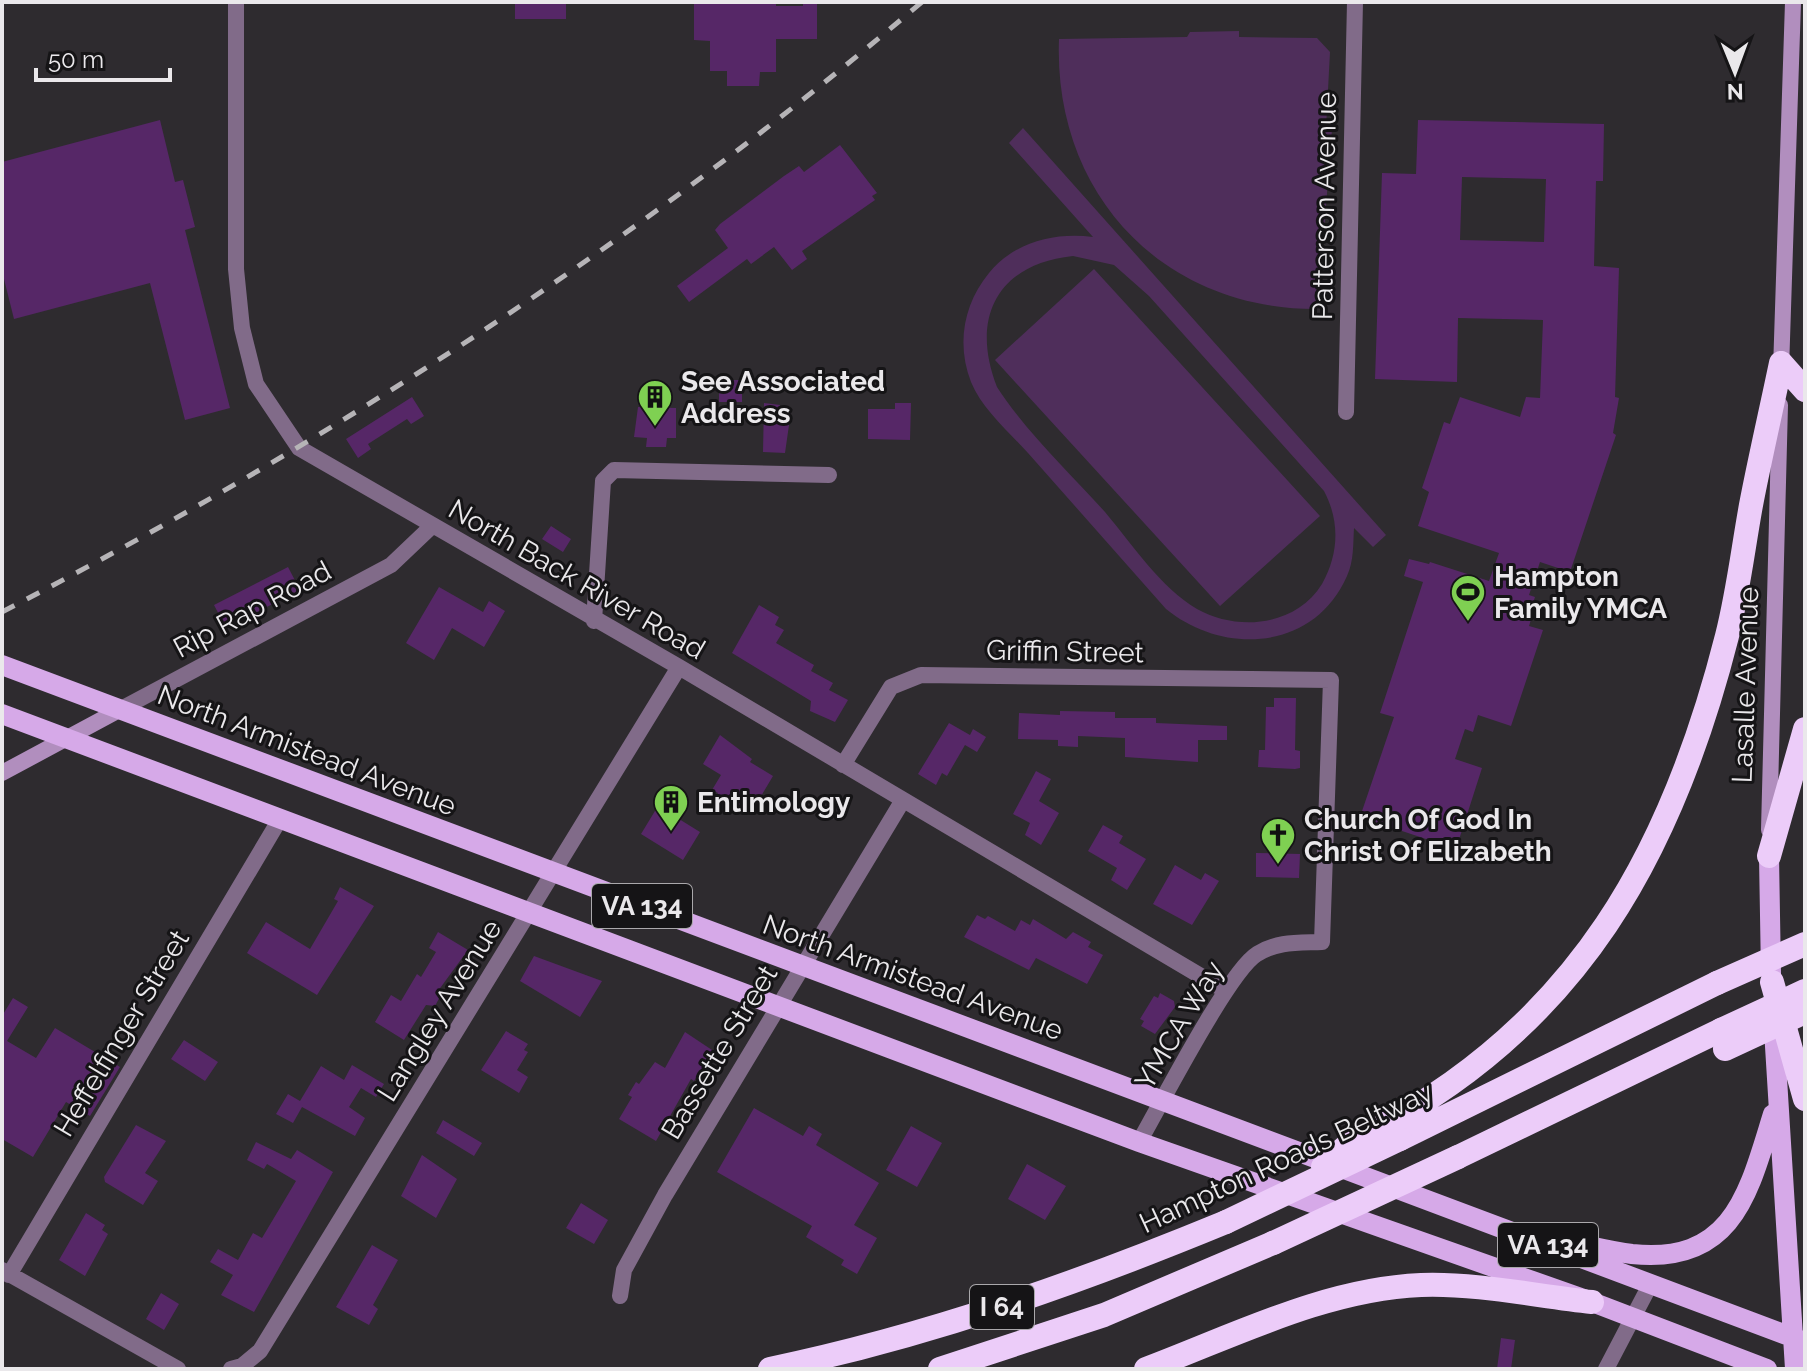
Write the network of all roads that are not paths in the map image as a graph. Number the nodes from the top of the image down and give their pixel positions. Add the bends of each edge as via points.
1 (236, 2) edge
2 (1355, 2) edge
3 (1793, 2) edge
4 (1781, 363) junction
5 (1805, 390) edge
6 (1346, 412) dead end
7 (829, 475) dead end
8 (432, 526) junction
9 (594, 621) junction
10 (2, 665) edge
11 (679, 667) junction
12 (121, 709) junction
13 (2, 714) edge
14 (1805, 729) edge
15 (66, 738) junction
16 (843, 765) junction
17 (2, 773) edge
18 (903, 800) junction
19 (280, 819) junction
20 (1769, 856) junction
21 (555, 874) junction
22 (529, 914) junction
23 (1322, 942) joint
24 (1805, 944) edge
25 (801, 965) junction
26 (1772, 982) junction
27 (1226, 991) junction
28 (1805, 991) edge
29 (775, 1007) junction
30 (1805, 1012) edge
31 (1723, 1039) junction
32 (1805, 1099) edge
33 (1163, 1100) junction
34 (1777, 1103) junction
35 (1139, 1142) junction
36 (1300, 1187) junction
37 (1515, 1232) junction
38 (5, 1272) edge
39 (1651, 1283) junction
40 (620, 1296) dead end
41 (1592, 1302) junction
42 (1633, 1317) junction
43 (1799, 1340) edge
44 (178, 1369) edge
45 (231, 1369) edge
46 (770, 1369) edge
47 (940, 1369) edge
48 (1146, 1369) edge
49 (1606, 1369) edge
50 (1767, 1369) edge
51 (1795, 1369) edge

1 - 8 street, North Back River Road via 236,269 242,328 256,384 299,448
2 - 6 street, Patterson Avenue
3 - 4 main road, Lasalle Avenue
4 - 5 highway
4 - 20 main road, Lasalle Avenue
4 - 36 highway, bridge via 1727,635 1701,726 1651,851 1609,925 1517,1031 1437,1094 1350,1143
7 - 9 street via 614,470 603,481
8 - 9 street, North Back River Road
8 - 12 street, Rip Rap Road via 391,565
9 - 11 street, North Back River Road
10 - 12 main road, North Armistead Avenue / VA 134
11 - 16 street, North Back River Road
11 - 21 street, Langley Avenue
12 - 15 main road, Rip Rap Road
12 - 21 main road, North Armistead Avenue / VA 134
13 - 15 main road, VA 134
14 - 20 highway
15 - 17 main road, Rip Rap Road
15 - 19 main road, VA 134
16 - 18 street, North Back River Road
16 - 23 street, Griffin Street via 891,687 921,675 1331,680
18 - 25 street, Bassette Street
18 - 27 street, North Back River Road
19 - 22 main road, VA 134
19 - 38 street, Heffelfinger Street
20 - 26 main road, Lasalle Avenue
21 - 22 street, Langley Avenue
21 - 25 main road, North Armistead Avenue / VA 134
22 - 29 main road, VA 134
22 - 45 street, Langley Avenue via 260,1351
23 - 27 street, YMCA Way via 1280,943 1254,955
24 - 36 highway, Hampton Roads Beltway / I 64, bridge
25 - 29 street, Bassette Street
25 - 33 main road, North Armistead Avenue / VA 134
26 - 32 highway
26 - 34 main road, Lasalle Avenue
27 - 33 street, YMCA Way
28 - 31 highway, I 64, bridge
29 - 35 main road, VA 134
29 - 40 street, Bassette Street via 624,1270
30 - 31 highway, bridge
31 - 47 highway, I 64, bridge via 1614,1082 1273,1243 1104,1315
33 - 35 street, YMCA Way
33 - 37 main road, North Armistead Avenue / VA 134
34 - 37 main road via 1740,1210 1720,1231 1694,1246 1633,1254
34 - 43 main road, Lasalle Avenue
35 - 41 main road, VA 134
36 - 46 highway, Hampton Roads Beltway / I 64, bridge via 1115,1268 991,1311
37 - 39 main road, North Armistead Avenue / VA 134
38 - 44 street
39 - 42 street
39 - 43 main road, North Armistead Avenue / VA 134
41 - 42 main road, VA 134
41 - 48 highway via 1452,1286 1377,1290 1331,1300
42 - 49 street
42 - 50 main road, VA 134
43 - 51 main road, Lasalle Avenue

